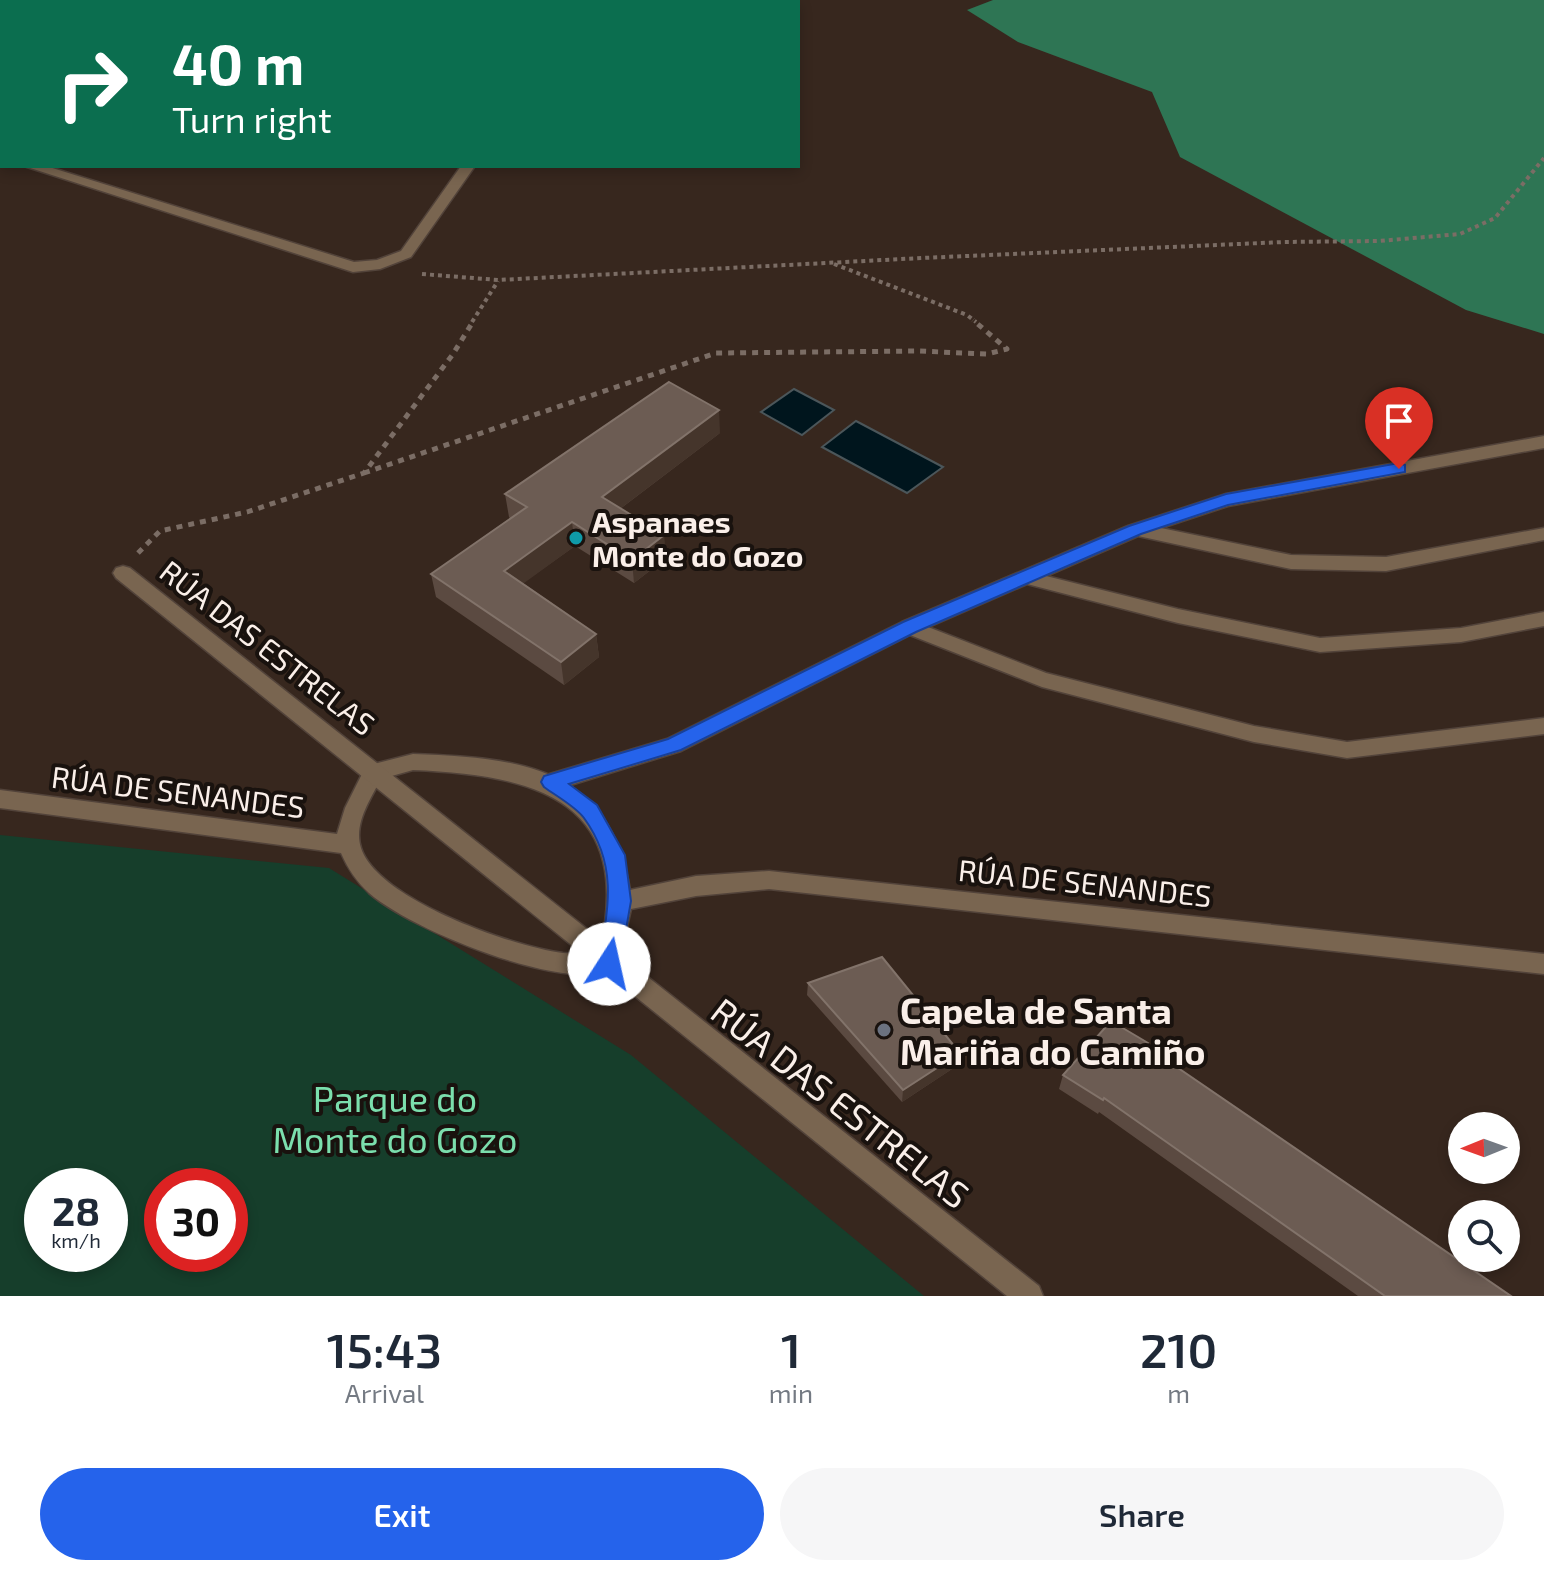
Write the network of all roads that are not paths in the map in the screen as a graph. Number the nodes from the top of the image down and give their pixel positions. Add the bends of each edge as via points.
1 (37, 168) edge
2 (467, 168) edge
3 (1544, 442) edge
4 (1135, 530) junction
5 (1544, 534) edge
6 (123, 573) road end
7 (1025, 577) junction
8 (1544, 619) edge
9 (909, 627) junction
10 (1544, 726) edge
11 (374, 772) junction
12 (551, 782) junction
13 (0, 799) edge
14 (349, 845) junction
15 (621, 901) junction
16 (609, 964) junction
17 (1544, 964) edge
18 (1029, 1296) edge

1 - 2 street via 353,267 406,254
3 - 4 street via 1226,500
4 - 5 street via 1291,562 1386,564
4 - 7 street
6 - 11 street, RÚA DAS ESTRELAS
7 - 8 street via 1320,645 1461,635
7 - 9 street
9 - 10 street via 1042,679 1254,734 1347,750
9 - 12 street via 674,745
11 - 12 street, RÚA DAS ESTRELAS via 413,762 466,763
11 - 14 street, RÚA DAS ESTRELAS via 351,817
11 - 16 street, RÚA DAS ESTRELAS
12 - 15 street, RÚA DAS ESTRELAS via 590,810 614,855
13 - 14 street, RÚA DE SENANDES
14 - 16 street via 360,872 392,898 459,933 563,963
15 - 16 street, RÚA DAS ESTRELAS
15 - 17 street, RÚA DE SENANDES via 696,886 769,880
16 - 18 street, RÚA DAS ESTRELAS

